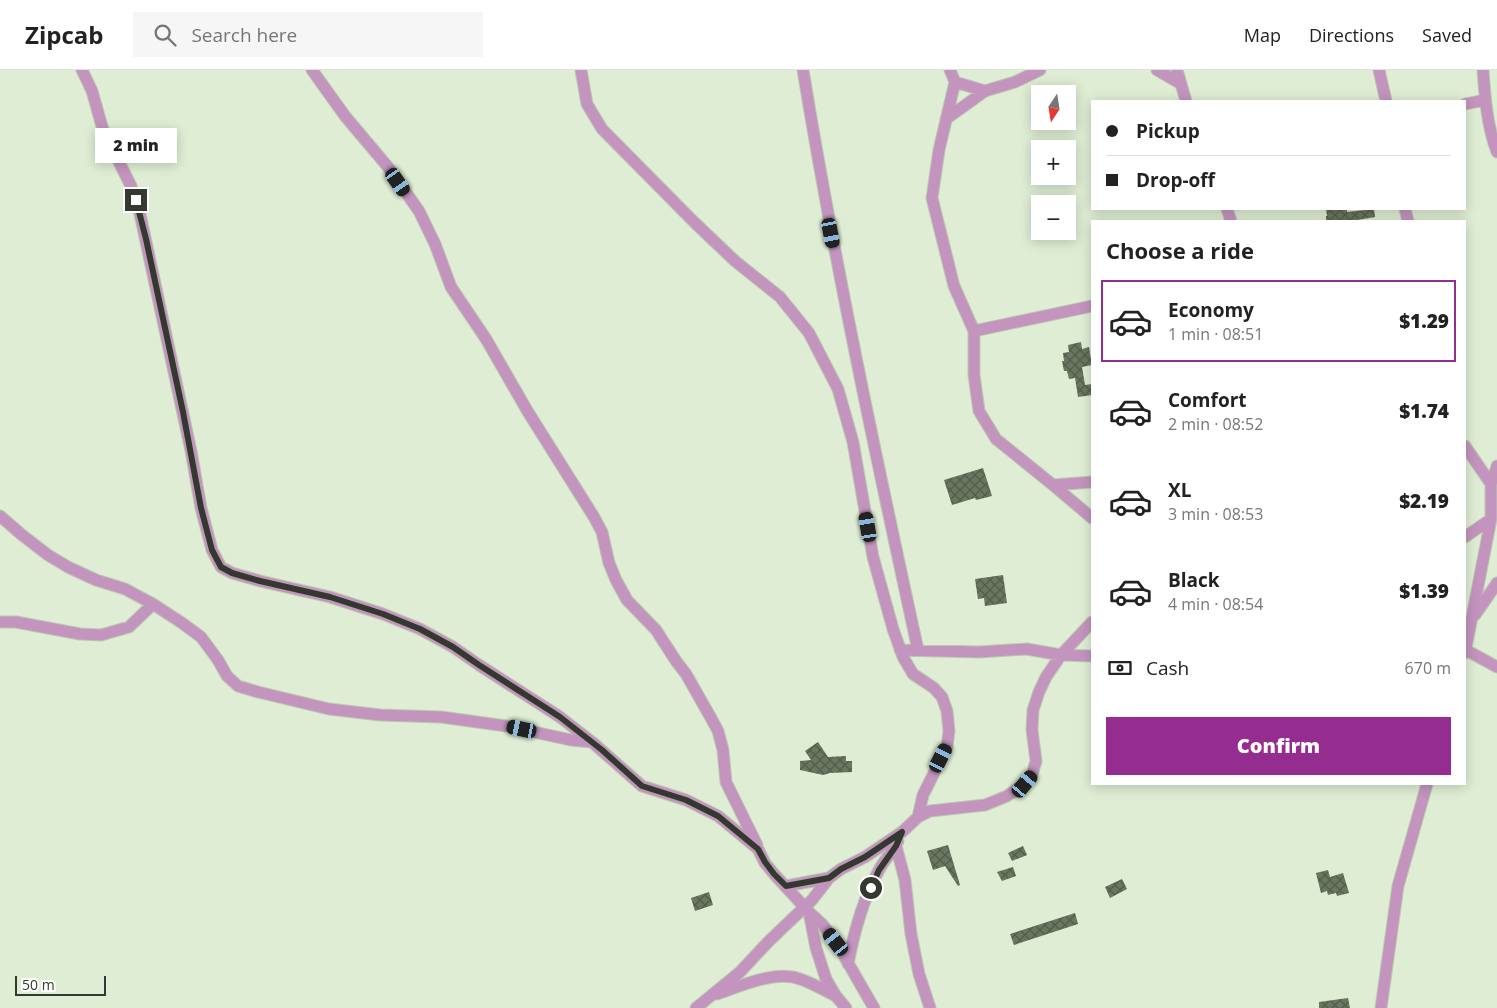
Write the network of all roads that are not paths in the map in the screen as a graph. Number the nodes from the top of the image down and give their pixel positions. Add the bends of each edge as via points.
1 (82, 70) edge
2 (312, 70) edge
3 (581, 70) edge
4 (803, 70) edge
5 (950, 70) edge
6 (1040, 70) edge
7 (1157, 70) edge
8 (1177, 70) edge
9 (1379, 70) edge
10 (1483, 70) edge
11 (955, 82) junction
12 (1181, 84) junction
13 (985, 91) junction
14 (1186, 100) edge
15 (1386, 100) edge
16 (1485, 100) junction
17 (1466, 104) edge
18 (946, 118) junction
19 (1497, 152) edge
20 (1091, 306) edge
21 (974, 331) junction
22 (1466, 447) edge
23 (1497, 466) edge
24 (1091, 482) edge
25 (1491, 484) junction
26 (1052, 485) junction
27 (0, 516) edge
28 (1091, 517) edge
29 (1491, 520) junction
30 (1466, 536) edge
31 (1497, 583) edge
32 (153, 604) junction
33 (1472, 619) junction
34 (0, 622) edge
35 (1091, 623) edge
36 (900, 650) junction
37 (918, 650) junction
38 (1466, 651) edge
39 (1061, 655) junction
40 (1091, 656) edge
41 (1497, 667) edge
42 (592, 742) junction
43 (1427, 785) edge
44 (918, 817) junction
45 (902, 832) junction
46 (896, 846) junction
47 (758, 849) junction
48 (829, 878) junction
49 (786, 886) junction
50 (807, 909) junction
51 (848, 964) junction
52 (711, 995) junction
53 (836, 996) junction
54 (696, 1008) edge
55 (846, 1008) edge
56 (874, 1008) edge
57 (930, 1008) edge
58 (1381, 1008) edge

1 - 42 street via 92,91 103,130 131,186 140,214 201,508 212,550 221,567 260,581 330,597 420,629 560,717
2 - 47 street via 420,212 450,287 486,339 594,517 602,532 616,580 627,600 656,630 686,674 718,732 726,782
3 - 36 street via 587,104 602,129 735,261 780,297 808,334 826,366 838,389 850,427 873,558
4 - 37 street via 841,286
5 - 11 street
6 - 13 street
7 - 12 street
8 - 12 street
9 - 15 street
10 - 16 street
11 - 13 street
11 - 18 street
12 - 14 street
13 - 18 street
16 - 17 street
16 - 19 street
18 - 21 street via 932,198 954,286
20 - 21 street
21 - 26 street via 974,375 979,411 996,439
22 - 25 street
23 - 25 street
24 - 26 street
25 - 29 street
26 - 28 street
27 - 32 street via 68,567 125,589
29 - 30 street
29 - 33 street
31 - 33 street
32 - 34 street via 129,627 101,635
32 - 42 street via 200,637 227,676 238,686 329,709 441,717
33 - 38 street
35 - 39 street
36 - 37 street
36 - 44 street via 913,674 942,697 947,711 947,747 924,795
37 - 39 street via 979,652 1027,649
38 - 41 street
39 - 40 street
39 - 44 street via 1046,677 1033,710 1036,761 1025,784 985,806 930,811
42 - 47 street via 642,786 686,800 718,816
43 - 58 street via 1398,886
44 - 45 street
45 - 46 street
45 - 48 street
46 - 51 street via 879,870 863,906
46 - 57 street via 905,880 919,974
47 - 49 street
48 - 49 street
48 - 50 street
49 - 50 street
50 - 51 street via 836,942
50 - 52 street
50 - 53 street via 826,979
51 - 56 street
52 - 53 street via 780,976 800,979
52 - 54 street
53 - 55 street

